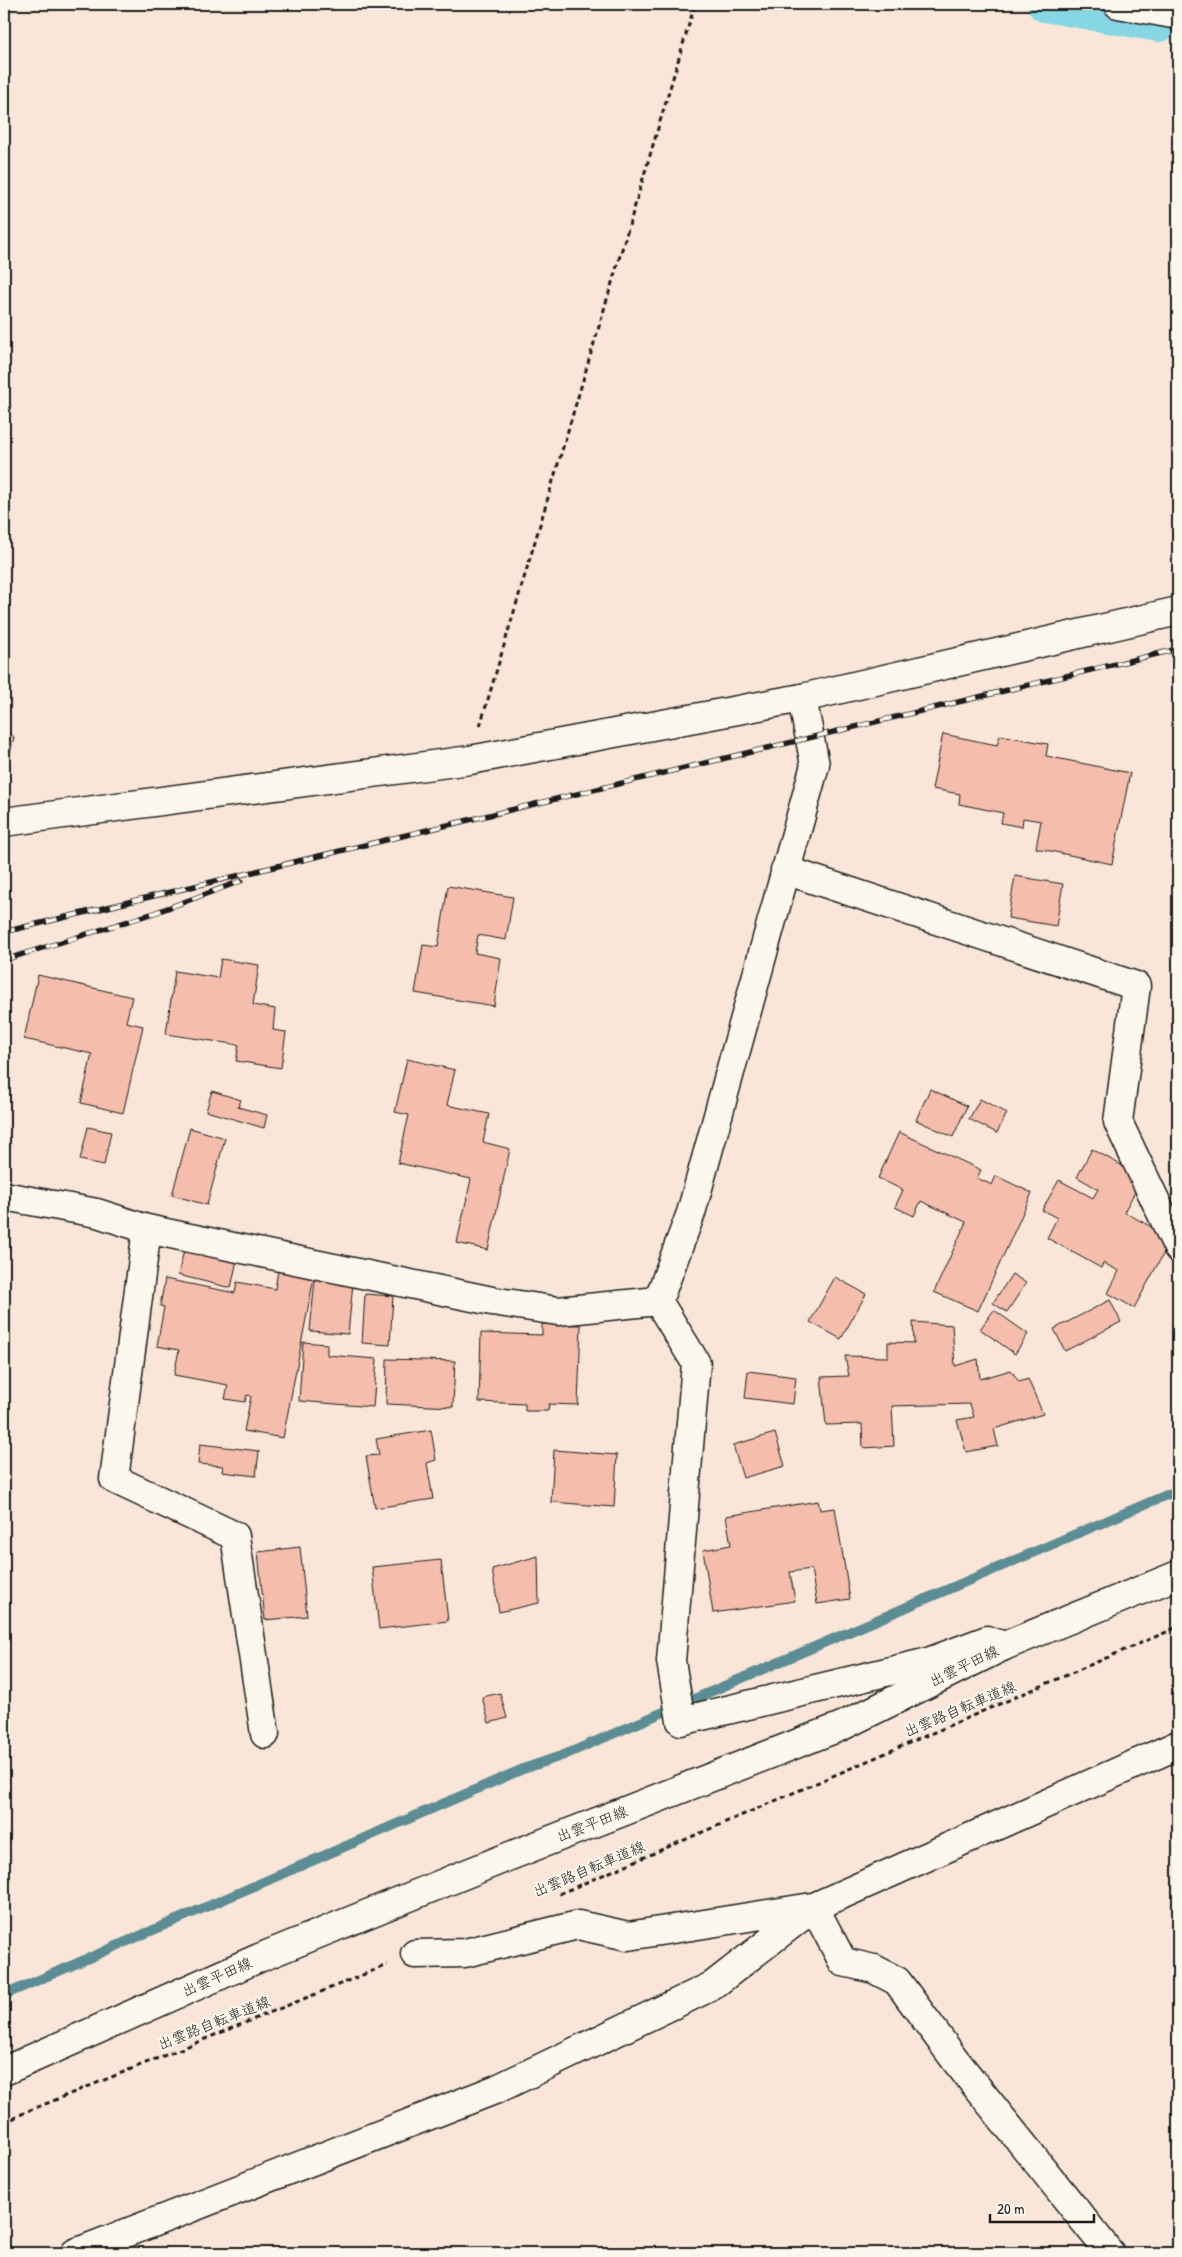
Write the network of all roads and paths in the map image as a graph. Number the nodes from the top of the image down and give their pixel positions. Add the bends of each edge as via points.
1 (695, 4) edge
2 (1118, 4) edge
3 (1178, 15) edge
4 (1178, 611) edge
5 (802, 698) junction
6 (470, 760) junction
7 (4, 822) edge
8 (785, 870) junction
9 (4, 1196) edge
10 (147, 1229) junction
11 (1178, 1248) edge
12 (658, 1301) junction
13 (1178, 1575) edge
14 (1178, 1627) edge
15 (1004, 1646) junction
16 (264, 1734) dead end
17 (1178, 1746) edge
18 (554, 1896) dead end
19 (814, 1907) junction
20 (414, 1954) joint
21 (4, 2071) edge
22 (4, 2123) edge
23 (75, 2253) edge
24 (1110, 2253) edge

1 - 6 path
2 - 3 street
4 - 5 street
5 - 6 street
5 - 8 street via 814,765
6 - 7 street
8 - 11 street via 1136,986 1118,1122
8 - 12 street via 691,1213
9 - 10 street via 97,1213
10 - 12 street via 492,1301 558,1311
10 - 16 street via 114,1479 235,1536
12 - 15 street via 696,1363 671,1661 681,1721 928,1662 987,1640
13 - 15 street, 出雲平田線
14 - 18 path, 出雲路自転車道線
15 - 21 street, 出雲平田線 via 842,1726 259,1958
17 - 19 street
19 - 20 street via 628,1936 578,1925 465,1953
19 - 23 street via 712,1986 496,2089
19 - 24 street via 843,1962 874,1969 897,1981 956,2061
20 - 22 path, 出雲路自転車道線

